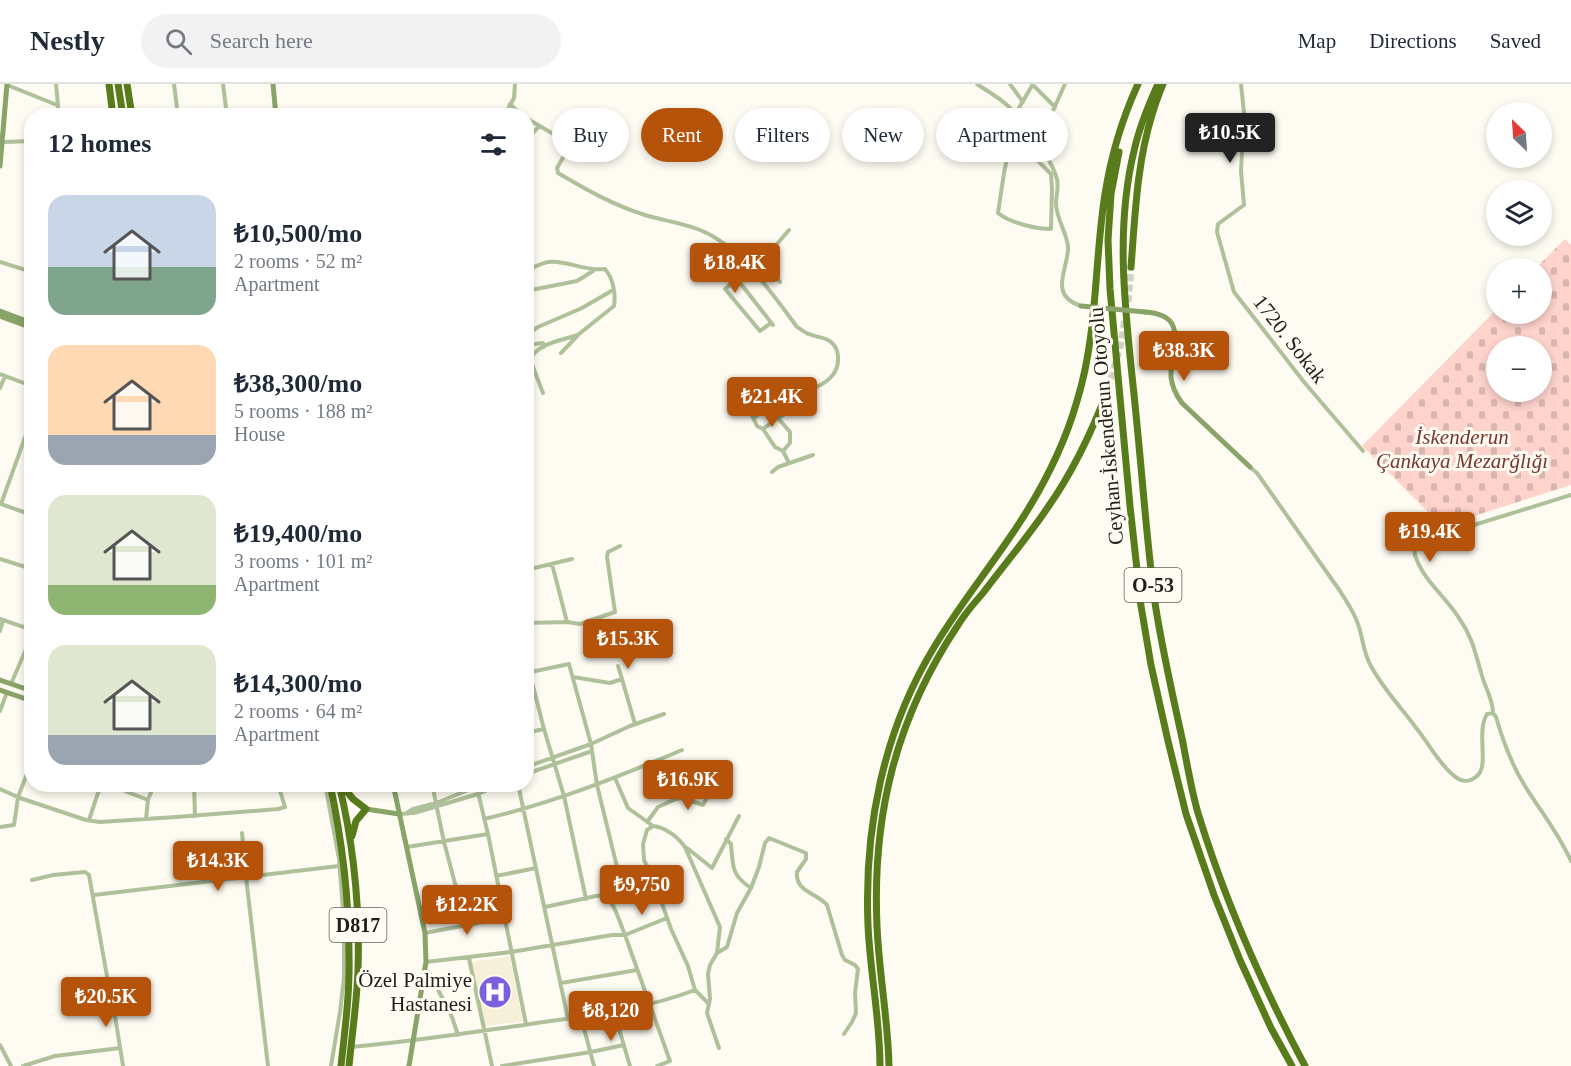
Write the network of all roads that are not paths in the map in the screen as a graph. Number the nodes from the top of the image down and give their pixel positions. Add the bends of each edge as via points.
1 (8, 84) edge
2 (56, 84) edge
3 (109, 84) edge
4 (118, 84) edge
5 (127, 84) edge
6 (174, 84) edge
7 (224, 84) edge
8 (273, 84) edge
9 (515, 84) edge
10 (977, 84) edge
11 (1010, 84) edge
12 (1033, 84) edge
13 (1065, 84) edge
14 (1140, 84) edge
15 (1158, 84) edge
16 (1163, 84) edge
17 (1241, 84) edge
18 (1023, 102) junction
19 (510, 104) junction
20 (57, 105) junction
21 (1055, 107) joint
22 (58, 108) edge
23 (112, 108) edge
24 (122, 108) edge
25 (131, 108) edge
26 (177, 108) edge
27 (226, 108) edge
28 (275, 108) edge
29 (508, 108) edge
30 (514, 108) edge
31 (1010, 108) edge
32 (1019, 108) edge
33 (534, 122) edge
34 (540, 125) junction
35 (534, 132) edge
36 (986, 138) joint
37 (24, 141) edge
38 (3, 142) junction
39 (1006, 162) edge
40 (1039, 162) edge
41 (1048, 162) edge
42 (0, 166) edge
43 (789, 231) dead end
44 (728, 247) junction
45 (766, 258) junction
46 (0, 262) edge
47 (534, 267) edge
48 (1131, 267) tunnel mouth
49 (24, 270) edge
50 (594, 271) junction
51 (753, 272) junction
52 (738, 278) junction
53 (780, 282) dead end
54 (534, 289) edge
55 (613, 290) junction
56 (1081, 306) joint
57 (0, 311) edge
58 (0, 316) edge
59 (24, 320) edge
60 (24, 325) edge
61 (534, 330) edge
62 (579, 334) junction
63 (534, 344) edge
64 (544, 347) junction
65 (534, 352) edge
66 (561, 353) dead end
67 (534, 369) edge
68 (2, 375) edge
69 (24, 383) edge
70 (0, 388) edge
71 (762, 388) dead end
72 (1108, 389) tunnel mouth
73 (543, 393) dead end
74 (783, 394) junction
75 (744, 399) dead end
76 (798, 406) dead end
77 (754, 418) junction
78 (777, 418) junction
79 (763, 429) junction
80 (24, 441) edge
81 (783, 451) junction
82 (1363, 451) dead end
83 (813, 455) dead end
84 (789, 463) junction
85 (1250, 467) joint
86 (772, 472) dead end
87 (1571, 495) edge
88 (1, 504) edge
89 (24, 512) edge
90 (620, 546) dead end
91 (0, 559) edge
92 (572, 559) dead end
93 (552, 564) junction
94 (24, 566) edge
95 (534, 568) edge
96 (2, 619) edge
97 (534, 622) edge
98 (567, 622) junction
99 (24, 627) edge
100 (0, 631) edge
101 (24, 655) edge
102 (618, 666) dead end
103 (534, 672) edge
104 (573, 677) junction
105 (622, 679) junction
106 (0, 680) edge
107 (11, 684) junction
108 (24, 688) edge
109 (0, 690) edge
110 (7, 692) junction
111 (534, 694) edge
112 (24, 697) edge
113 (0, 711) edge
114 (1493, 713) junction
115 (664, 714) dead end
116 (635, 724) junction
117 (544, 729) junction
118 (534, 731) edge
119 (591, 744) junction
120 (682, 750) dead end
121 (592, 751) junction
122 (553, 756) junction
123 (555, 763) junction
124 (534, 764) edge
125 (534, 771) edge
126 (615, 778) junction
127 (24, 782) edge
128 (597, 785) junction
129 (0, 789) edge
130 (98, 792) edge
131 (127, 792) edge
132 (151, 792) edge
133 (194, 792) edge
134 (280, 792) edge
135 (326, 792) edge
136 (331, 792) edge
137 (342, 792) edge
138 (347, 792) edge
139 (395, 792) edge
140 (434, 792) edge
141 (463, 792) edge
142 (483, 792) edge
143 (520, 792) edge
144 (478, 794) junction
145 (709, 794) dead end
146 (564, 796) junction
147 (18, 797) junction
148 (148, 800) junction
149 (437, 804) junction
150 (366, 809) junction
151 (524, 809) junction
152 (399, 813) junction
153 (195, 816) junction
154 (739, 816) dead end
155 (146, 819) junction
156 (484, 819) junction
157 (89, 820) junction
158 (647, 822) junction
159 (653, 826) junction
160 (0, 827) edge
161 (242, 833) dead end
162 (488, 834) junction
163 (726, 839) junction
164 (351, 841) junction
165 (444, 842) junction
166 (684, 845) junction
167 (406, 848) junction
168 (1571, 861) edge
169 (339, 866) junction
170 (537, 868) junction
171 (496, 876) junction
172 (246, 877) junction
173 (32, 880) dead end
174 (751, 888) junction
175 (94, 895) junction
176 (609, 898) junction
177 (586, 899) junction
178 (545, 907) junction
179 (504, 918) junction
180 (667, 918) junction
181 (466, 925) junction
182 (425, 933) junction
183 (625, 935) junction
184 (552, 945) junction
185 (511, 952) junction
186 (717, 954) junction
187 (469, 958) junction
188 (426, 962) junction
189 (425, 970) junction
190 (637, 970) junction
191 (561, 983) junction
192 (694, 990) junction
193 (650, 1004) junction
194 (709, 1004) junction
195 (614, 1012) junction
196 (580, 1017) junction
197 (568, 1019) junction
198 (526, 1024) junction
199 (485, 1031) junction
200 (844, 1034) dead end
201 (458, 1035) junction
202 (413, 1041) junction
203 (0, 1045) edge
204 (624, 1045) junction
205 (351, 1047) junction
206 (120, 1048) junction
207 (719, 1048) dead end
208 (591, 1052) junction
209 (539, 1060) junction
210 (33, 1064) edge
211 (671, 1064) edge
212 (11, 1066) edge
213 (23, 1066) edge
214 (123, 1066) edge
215 (268, 1066) edge
216 (331, 1066) edge
217 (341, 1066) edge
218 (349, 1066) edge
219 (410, 1066) edge
220 (492, 1066) edge
221 (502, 1066) edge
222 (541, 1066) edge
223 (594, 1066) edge
224 (630, 1066) edge
225 (657, 1066) edge
226 (880, 1066) edge
227 (889, 1066) edge
228 (1292, 1066) edge
229 (1305, 1066) edge

1 - 20 street
1 - 38 street
2 - 20 street
3 - 23 highway
4 - 24 highway
5 - 25 highway
6 - 26 street
7 - 27 street
8 - 28 street
9 - 19 street
10 - 31 street
11 - 18 street
12 - 18 street
12 - 21 street
13 - 21 street
14 - 226 highway via 1115,147 1100,238 1087,365 1066,435 1011,537 931,650 901,711 881,775 867,882
14 - 228 highway, Ceyhan-İskenderun Otoyolu / O-53 via 1119,149 1108,240 1115,352 1141,606 1186,814 1240,960
15 - 229 highway, Ceyhan-İskenderun Otoyolu / O-53 via 1133,152 1123,240 1155,603 1197,810 1251,955
16 - 48 highway via 1151,116 1136,197
17 - 82 street, 1720. Sokak via 1244,113 1240,171 1245,205 1218,224 1217,232 1234,292
18 - 32 street
19 - 29 street
19 - 30 street
20 - 22 street
33 - 34 street
34 - 35 street
34 - 44 street via 567,142 558,173 605,200 660,220 697,228
36 - 36 street via 991,126 979,114 972,113 969,121
37 - 38 street
38 - 42 street
39 - 40 street via 998,213 1013,221 1051,229 1051,174
41 - 56 street via 1059,186 1056,203 1067,240 1062,283 1069,300
43 - 45 street
44 - 51 street
44 - 52 street
45 - 51 street
45 - 53 street
46 - 49 street
47 - 50 street via 558,262
50 - 54 street via 577,281
50 - 55 street via 605,269
51 - 74 street via 797,327 834,343 838,352 838,365 832,376 801,393
52 - 52 street via 772,324 760,332 725,288
55 - 61 street
55 - 62 street via 614,306
56 - 85 street, bridge via 1155,313 1169,319 1176,335 1171,375 1176,394
57 - 59 street
58 - 60 street
62 - 64 street
62 - 66 street
63 - 64 street via 543,343
64 - 65 street
67 - 73 street
68 - 69 street
68 - 70 street
71 - 74 street
72 - 227 highway via 1070,474 939,654 900,742 883,809 876,884
74 - 77 street
75 - 77 street
76 - 78 street
77 - 79 street
78 - 79 street
78 - 81 street via 790,432 790,443
79 - 81 street via 775,447
80 - 88 street
81 - 84 street
83 - 84 street
84 - 86 street
85 - 114 street via 1352,610 1370,665 1437,756 1459,779 1473,779 1480,773 1483,724 1487,714
87 - 114 street via 1419,542 1415,547 1421,569 1460,618 1474,644
88 - 89 street
90 - 98 street via 608,552 607,557 615,612 580,624
91 - 94 street
92 - 93 street
93 - 95 street
93 - 98 street
96 - 99 street
96 - 100 street
97 - 98 street
101 - 107 street
102 - 105 street
103 - 104 street via 569,664
104 - 105 street via 610,682
104 - 119 street
105 - 116 street
106 - 107 street
107 - 108 street
109 - 110 street
110 - 112 street
110 - 113 street
111 - 117 street
114 - 168 street via 1524,785
115 - 116 street
116 - 119 street
117 - 118 street
117 - 122 street
119 - 121 street
119 - 122 street
120 - 126 street
121 - 123 street
121 - 128 street
122 - 123 street
122 - 124 street
123 - 125 street
123 - 146 street
126 - 128 street
126 - 158 street via 628,808
127 - 147 street
128 - 146 street
128 - 176 street via 618,871
129 - 147 street
130 - 157 street
131 - 148 street
132 - 148 street
133 - 153 street
134 - 153 street via 285,807 278,809
135 - 169 street
136 - 217 highway, D817 via 343,855 350,956
137 - 164 highway, D817
138 - 150 highway
139 - 152 street
140 - 149 street
141 - 149 street
142 - 144 street
143 - 151 street
144 - 149 street
144 - 156 street
145 - 158 street via 703,805 682,798 658,807
146 - 151 street
146 - 177 street
147 - 157 street
147 - 160 street via 14,825
148 - 155 street
149 - 152 street via 414,813
149 - 165 street
150 - 152 street
150 - 164 highway via 356,821
151 - 156 street
151 - 170 street
152 - 167 street
153 - 155 street
154 - 163 street
155 - 157 street
156 - 162 street
158 - 159 street
159 - 166 street
159 - 180 street via 647,830 642,853
161 - 172 street
162 - 165 street
162 - 171 street
163 - 166 street via 712,868
163 - 174 street via 731,844 735,874
164 - 205 highway, D817 via 358,971
165 - 167 street
165 - 181 street
166 - 186 street via 720,927
167 - 182 street
169 - 172 street
169 - 216 street via 344,978
170 - 171 street
170 - 178 street
171 - 179 street
172 - 175 street
172 - 215 street
173 - 175 street via 85,872
174 - 186 street via 737,913 727,947
174 - 200 street via 769,838 806,853 796,876 806,892 827,905 842,955 858,969 856,1013
175 - 206 street
176 - 177 street
176 - 183 street
177 - 178 street
178 - 184 street
179 - 181 street
179 - 185 street
180 - 183 street
180 - 192 street
181 - 182 street
182 - 188 street
183 - 184 street
183 - 190 street
184 - 185 street
184 - 191 street
185 - 187 street
185 - 198 street
186 - 194 street via 708,974
187 - 188 street
187 - 199 street
188 - 189 street
189 - 201 street
189 - 202 street
190 - 191 street
190 - 193 street
191 - 197 street
192 - 193 street
192 - 194 street
193 - 195 street
193 - 211 street
194 - 207 street via 707,1012
195 - 196 street
195 - 204 street
196 - 197 street
196 - 208 street
197 - 198 street
198 - 199 street
199 - 201 street
199 - 220 street
201 - 202 street
202 - 205 street
202 - 219 street
203 - 212 street
204 - 208 street
204 - 224 street
205 - 218 highway, D817
206 - 210 street via 55,1056
206 - 214 street
208 - 209 street
208 - 223 street
209 - 221 street
209 - 222 street
210 - 213 street
211 - 225 street

